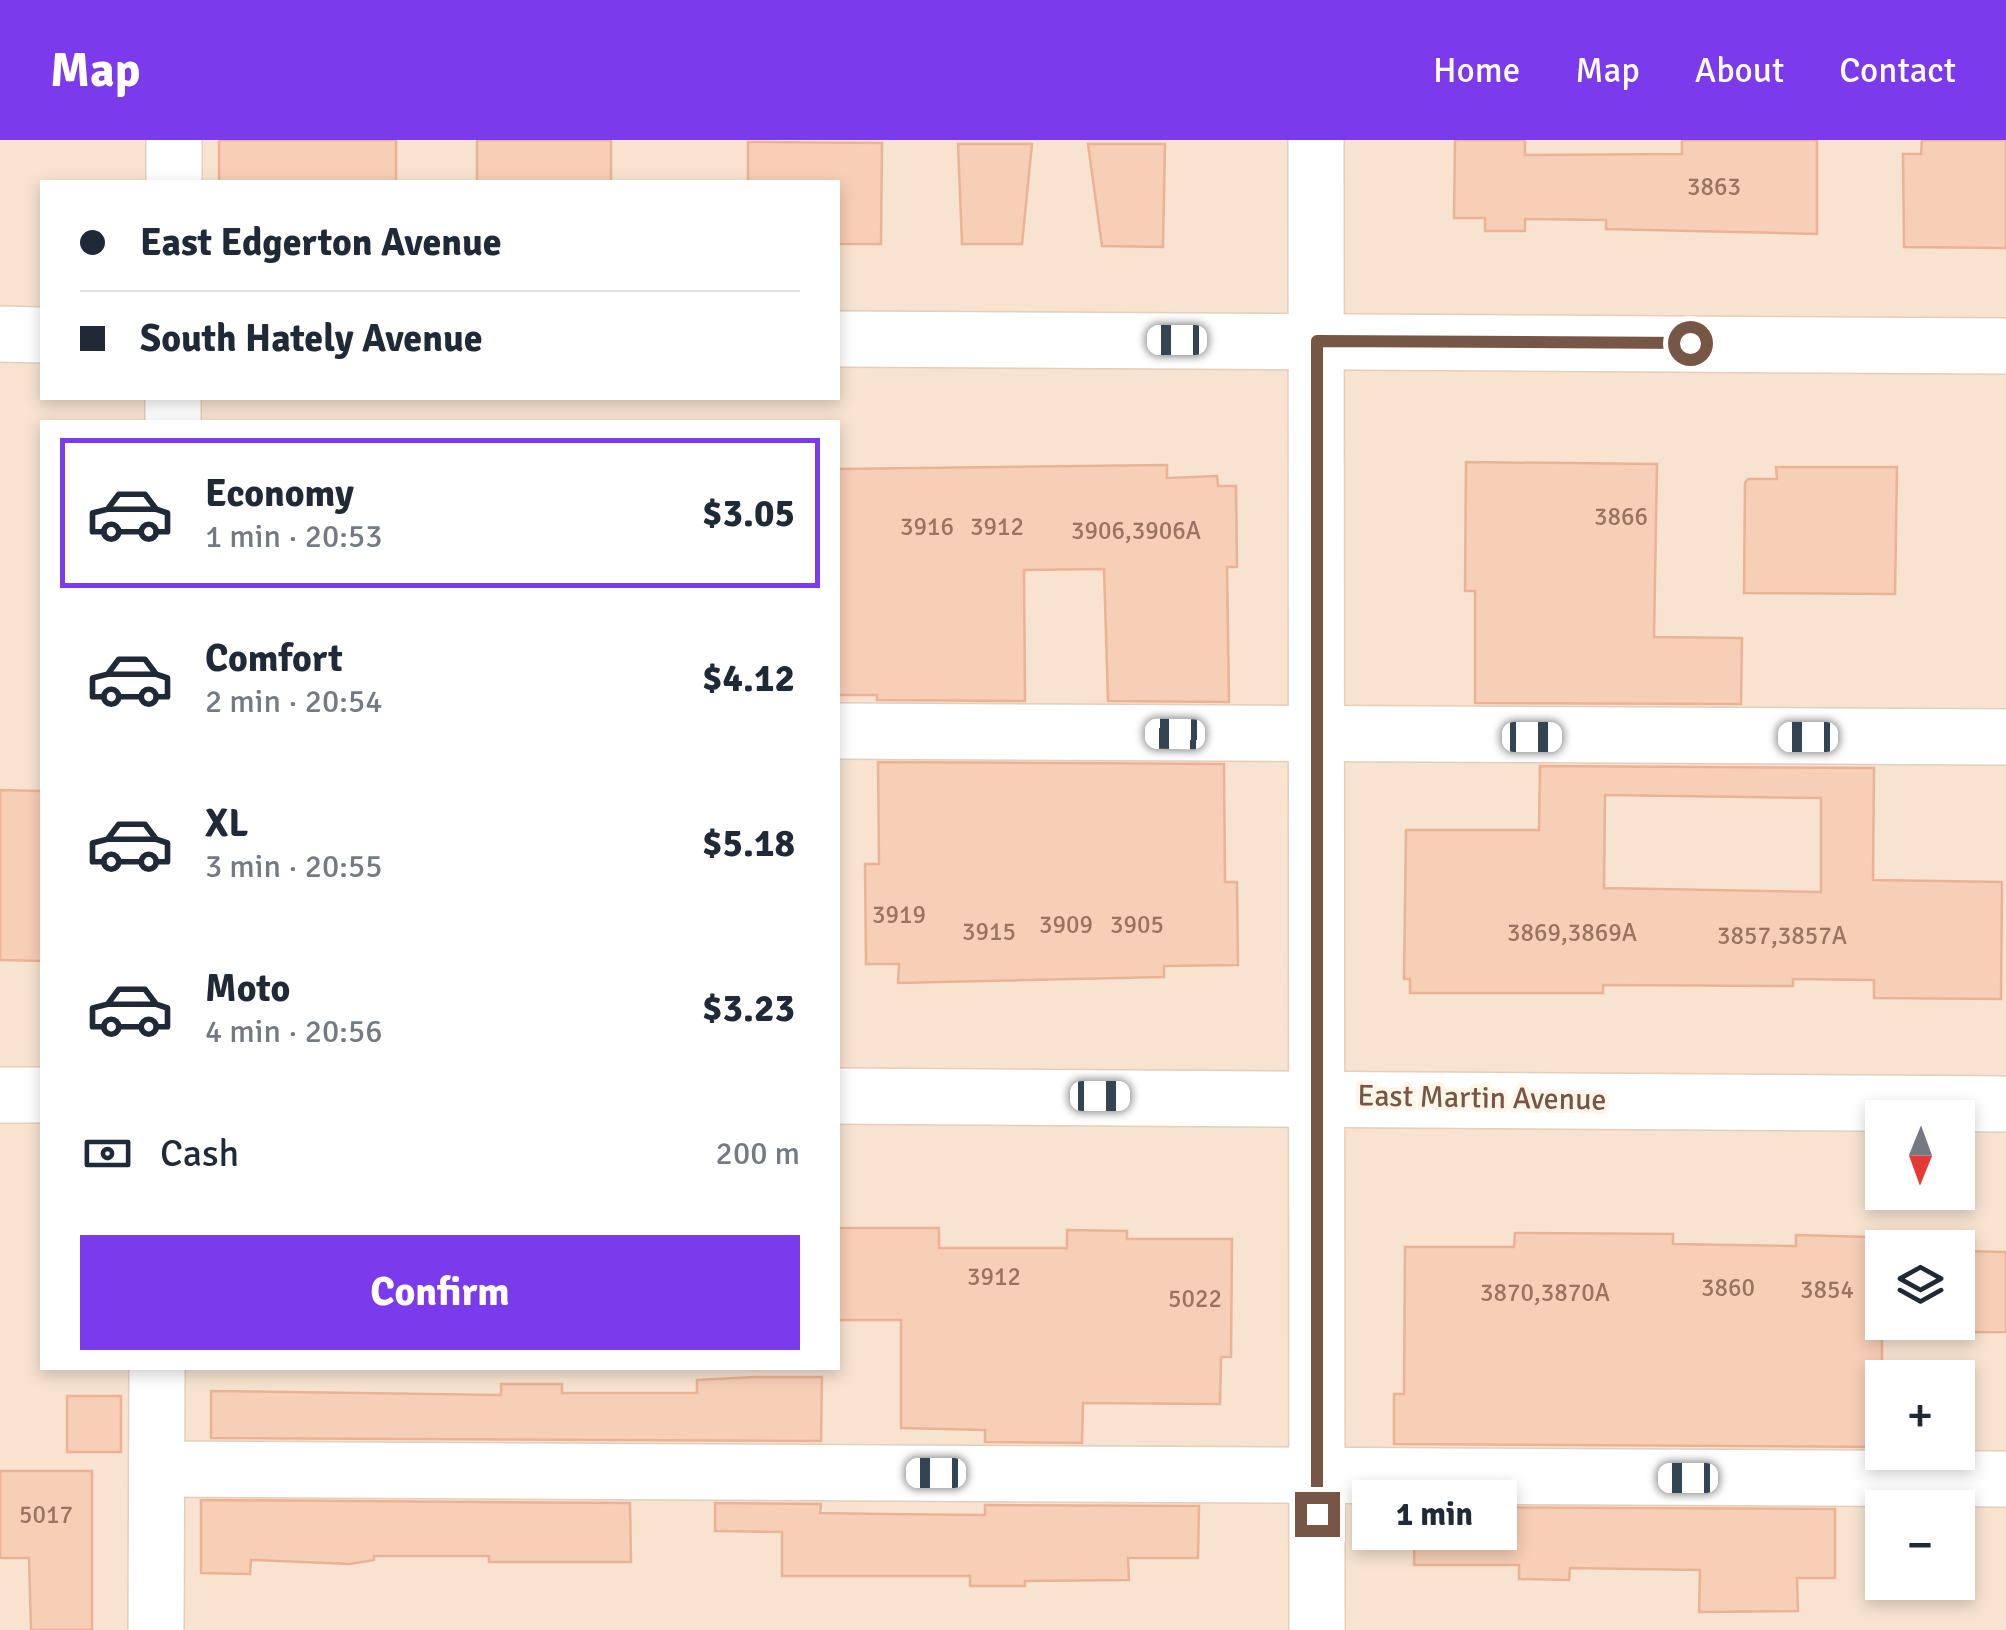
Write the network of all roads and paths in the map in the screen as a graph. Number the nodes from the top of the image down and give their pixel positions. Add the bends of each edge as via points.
1 (174, 140) edge
2 (1316, 140) edge
3 (174, 180) edge
4 (0, 334) edge
5 (40, 334) edge
6 (840, 339) edge
7 (1317, 341) junction
8 (2006, 346) edge
9 (840, 731) edge
10 (1318, 736) junction
11 (2006, 737) edge
12 (0, 1095) edge
13 (40, 1095) edge
14 (840, 1096) edge
15 (1315, 1096) junction
16 (2006, 1104) edge
17 (157, 1370) edge
18 (156, 1469) junction
19 (1318, 1475) junction
20 (2006, 1480) edge
21 (156, 1630) edge
22 (1317, 1630) edge

1 - 3 street
2 - 7 street
4 - 5 street
6 - 7 street
7 - 8 street
7 - 10 street
9 - 10 street
10 - 11 street
10 - 15 street
12 - 13 street
14 - 15 street, East Martin Avenue
15 - 16 street, East Martin Avenue
15 - 19 street
17 - 18 street
18 - 19 street
18 - 21 street
19 - 20 street
19 - 22 street

